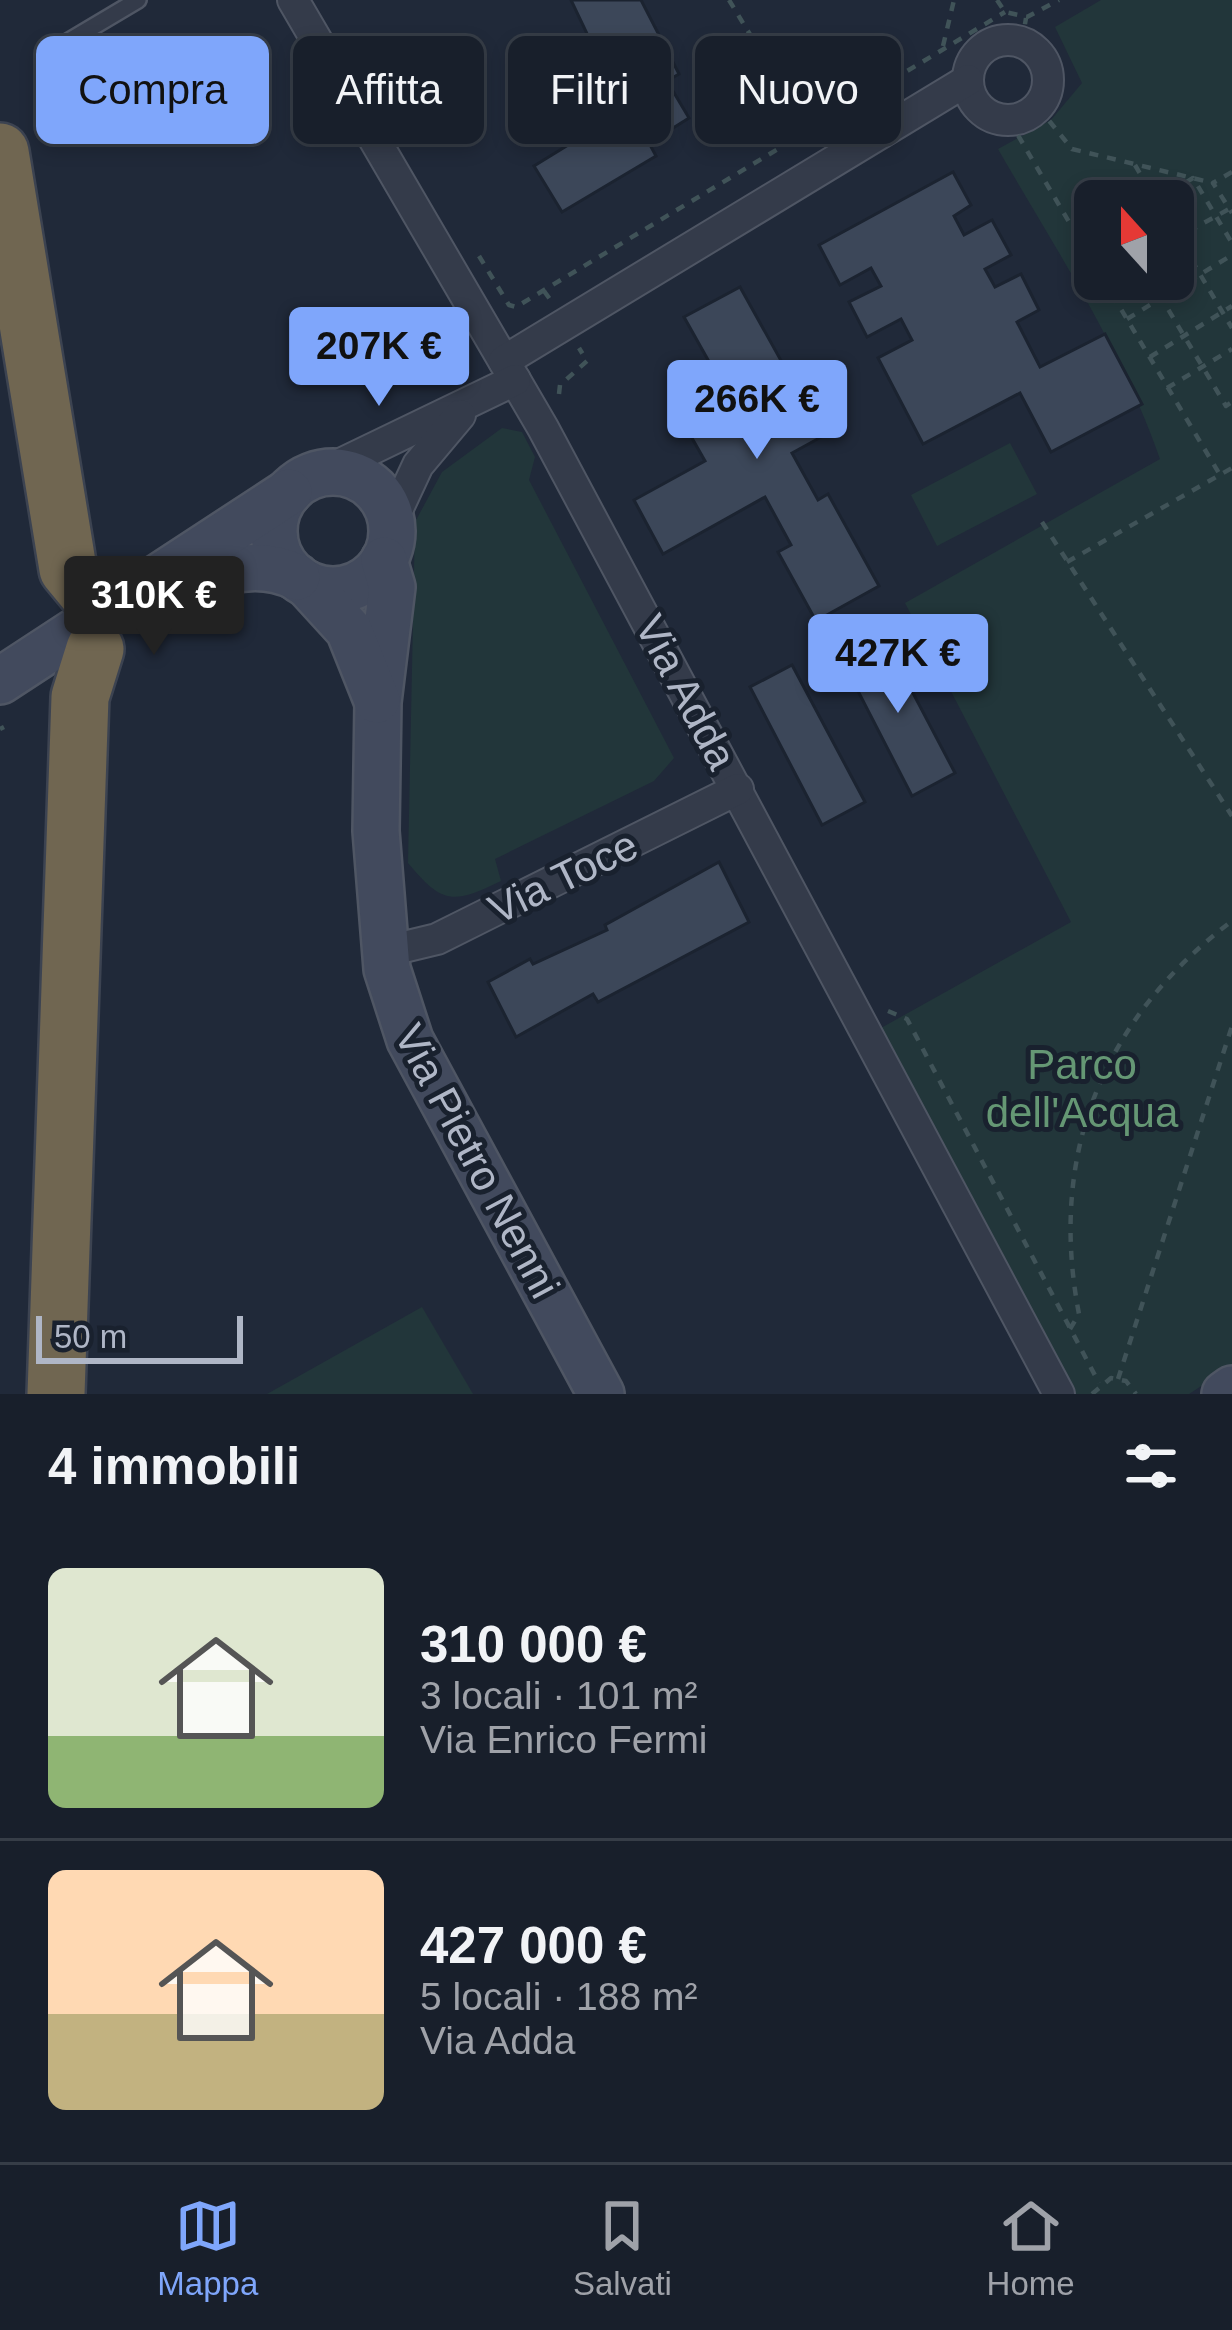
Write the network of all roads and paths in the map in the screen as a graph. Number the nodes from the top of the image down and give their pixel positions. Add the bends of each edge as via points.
1 (138, 0) edge
2 (293, 0) edge
3 (728, 0) edge
4 (954, 0) edge
5 (997, 0) edge
6 (1059, 0) edge
7 (1005, 11) junction
8 (1024, 30) junction
9 (77, 36) edge
10 (750, 36) edge
11 (943, 46) junction
12 (901, 72) edge
13 (968, 80) junction
14 (1038, 106) junction
15 (1010, 120) junction
16 (783, 144) edge
17 (0, 152) edge
18 (1135, 165) junction
19 (1232, 172) edge
20 (1193, 178) junction
21 (1143, 180) edge
22 (1190, 180) edge
23 (1214, 183) junction
24 (1231, 211) edge
25 (1216, 216) junction
26 (1194, 228) edge
27 (1074, 230) edge
28 (1232, 243) edge
29 (472, 244) dead end
30 (1232, 255) edge
31 (1194, 266) edge
32 (1200, 275) junction
33 (1194, 279) edge
34 (1116, 300) edge
35 (1159, 300) edge
36 (1163, 300) edge
37 (1232, 306) edge
38 (1222, 311) junction
39 (1126, 319) junction
40 (1232, 328) edge
41 (1184, 336) junction
42 (1232, 349) edge
43 (1149, 358) junction
44 (1203, 366) junction
45 (510, 371) junction
46 (1168, 388) junction
47 (1232, 402) edge
48 (468, 406) junction
49 (1232, 468) edge
50 (1220, 476) junction
51 (304, 483) junction
52 (1042, 523) dead end
53 (388, 542) junction
54 (1067, 562) junction
55 (302, 581) junction
56 (105, 626) junction
57 (378, 702) junction
58 (5, 705) edge
59 (738, 789) junction
60 (1232, 816) edge
61 (1232, 921) edge
62 (383, 952) junction
63 (907, 1019) dead end
64 (1232, 1027) edge
65 (1070, 1329) junction
66 (1118, 1379) junction
67 (1099, 1384) junction
68 (56, 1394) edge
69 (601, 1394) edge
70 (1059, 1394) edge
71 (1092, 1394) edge
72 (1136, 1394) edge

1 - 9 lane
2 - 45 street, Via Adda
3 - 10 path
4 - 11 path
5 - 7 path
6 - 8 path
7 - 8 path
7 - 11 path
8 - 13 street via 985,47
8 - 14 street via 1047,70
11 - 12 path
13 - 15 street via 976,104
13 - 45 street
14 - 15 street
14 - 18 path via 1072,149
15 - 27 path
16 - 29 path via 517,307
17 - 56 highway via 68,569
18 - 20 path
18 - 21 path
19 - 23 path
20 - 22 path
20 - 23 path
20 - 25 path
23 - 24 path
24 - 25 path
25 - 26 path
25 - 28 path
30 - 32 path
31 - 32 path
32 - 33 path
32 - 38 path
34 - 39 path
35 - 39 path
36 - 41 path
37 - 38 path
38 - 40 path
38 - 41 path
39 - 43 path
41 - 43 path
41 - 44 path
42 - 44 path
43 - 46 path
44 - 46 path
44 - 47 path via 1226,406
45 - 48 street
45 - 59 street, Via Adda
46 - 50 path
48 - 51 street
48 - 53 street via 418,465
49 - 50 path
50 - 54 path
51 - 53 street via 360,479 381,497
51 - 55 street via 277,512 274,536 281,559
51 - 56 street
52 - 54 path
53 - 55 street via 351,587
53 - 57 street, Via Pietro Nenni via 392,586
54 - 60 path
55 - 56 street via 255,567 209,575
55 - 57 street, Via Pietro Nenni via 349,630
56 - 58 street
56 - 68 highway via 80,697
57 - 62 street, Via Pietro Nenni
59 - 62 street, Via Toce via 436,939
59 - 70 street, Via Adda
61 - 65 path via 1160,983 1103,1072 1071,1184 1069,1262 1079,1314
62 - 69 street, Via Pietro Nenni via 410,1040
63 - 65 path
64 - 66 path
65 - 67 path
66 - 67 path
66 - 72 path
67 - 71 path

